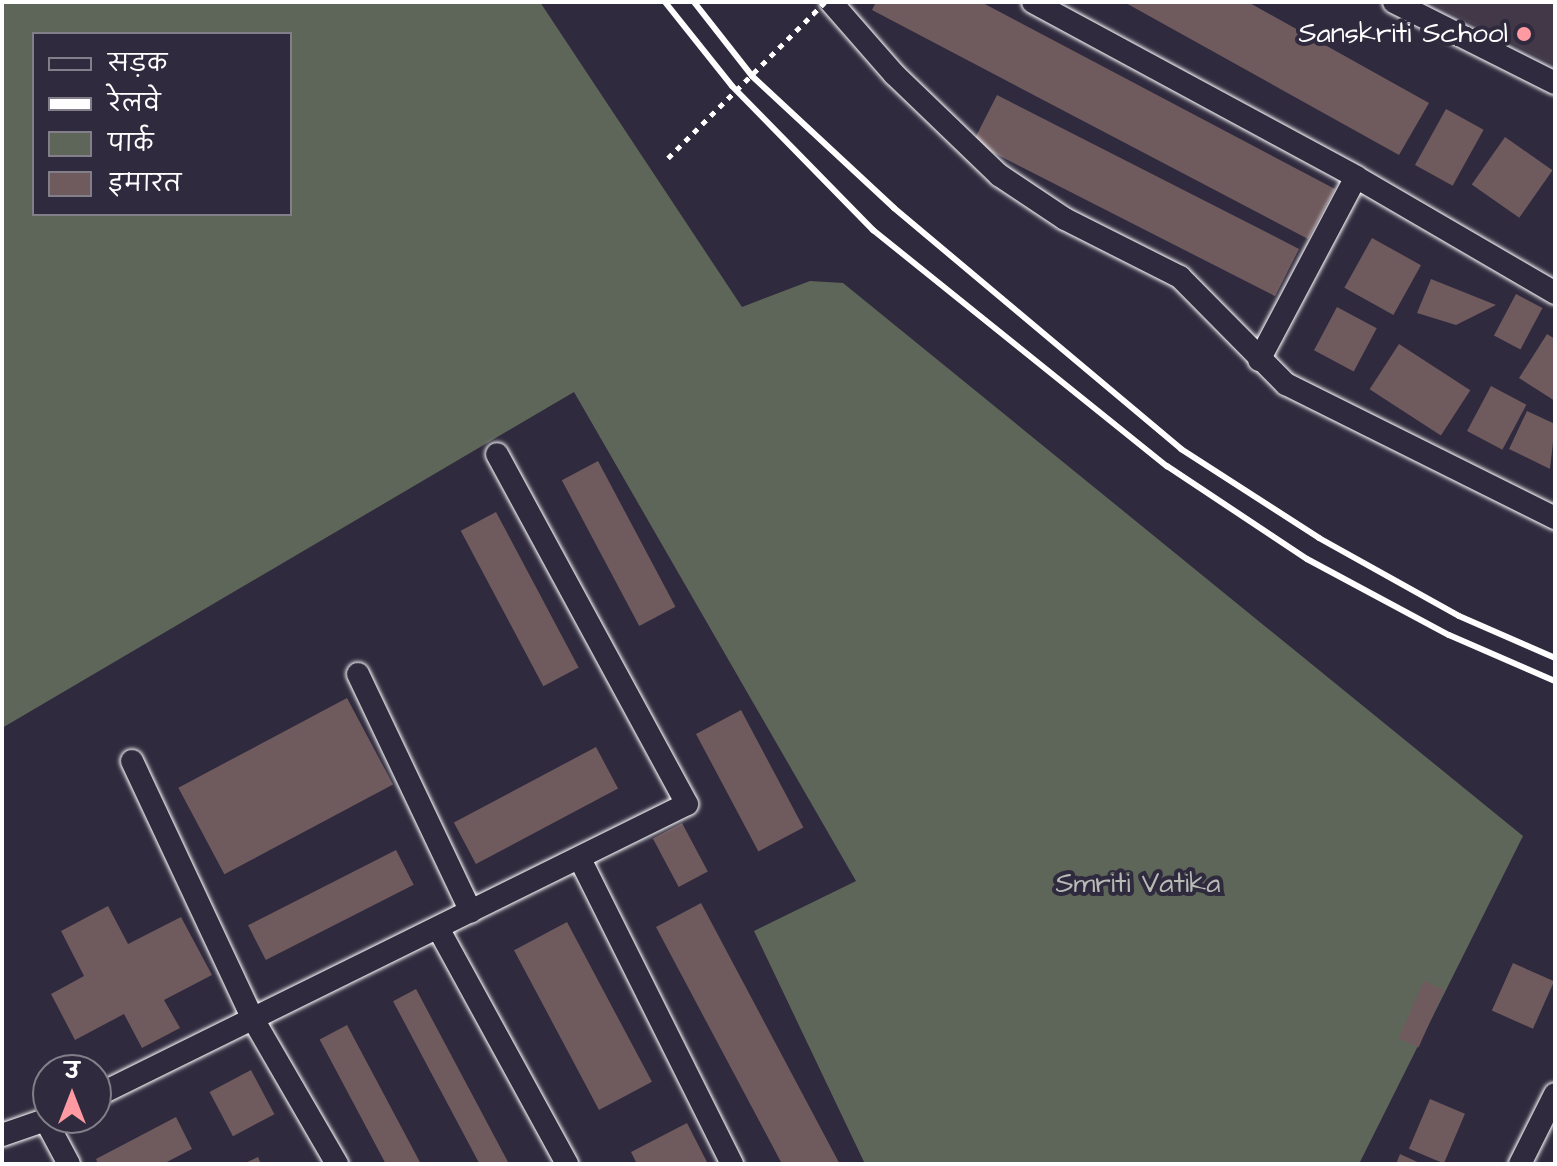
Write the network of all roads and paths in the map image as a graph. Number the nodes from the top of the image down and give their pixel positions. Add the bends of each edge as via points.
1 (1033, 2) edge
2 (1394, 2) edge
3 (835, 5) edge
4 (1555, 83) edge
5 (668, 158) dead end
6 (1356, 177) junction
7 (1555, 293) edge
8 (1259, 360) junction
9 (497, 454) dead end
10 (1555, 518) edge
11 (358, 674) dead end
12 (132, 761) dead end
13 (580, 859) junction
14 (471, 912) junction
15 (438, 928) junction
16 (253, 1019) junction
17 (112, 1088) edge
18 (1555, 1094) edge
19 (32, 1125) edge
20 (55, 1134) edge
21 (2, 1135) edge
22 (69, 1164) edge
23 (337, 1164) edge
24 (567, 1164) edge
25 (732, 1164) edge
26 (1520, 1164) edge

1 - 6 street
2 - 4 street
3 - 5 path, bridge
3 - 8 street via 999,175 1065,219 1180,277
6 - 7 street
6 - 8 street
8 - 10 street via 1313,400
9 - 13 street via 687,804
11 - 14 street
12 - 16 street via 187,889
13 - 14 street
13 - 25 street
14 - 15 street
15 - 16 street
15 - 24 street
16 - 17 street
16 - 23 street
18 - 26 street
19 - 21 street
20 - 22 street

